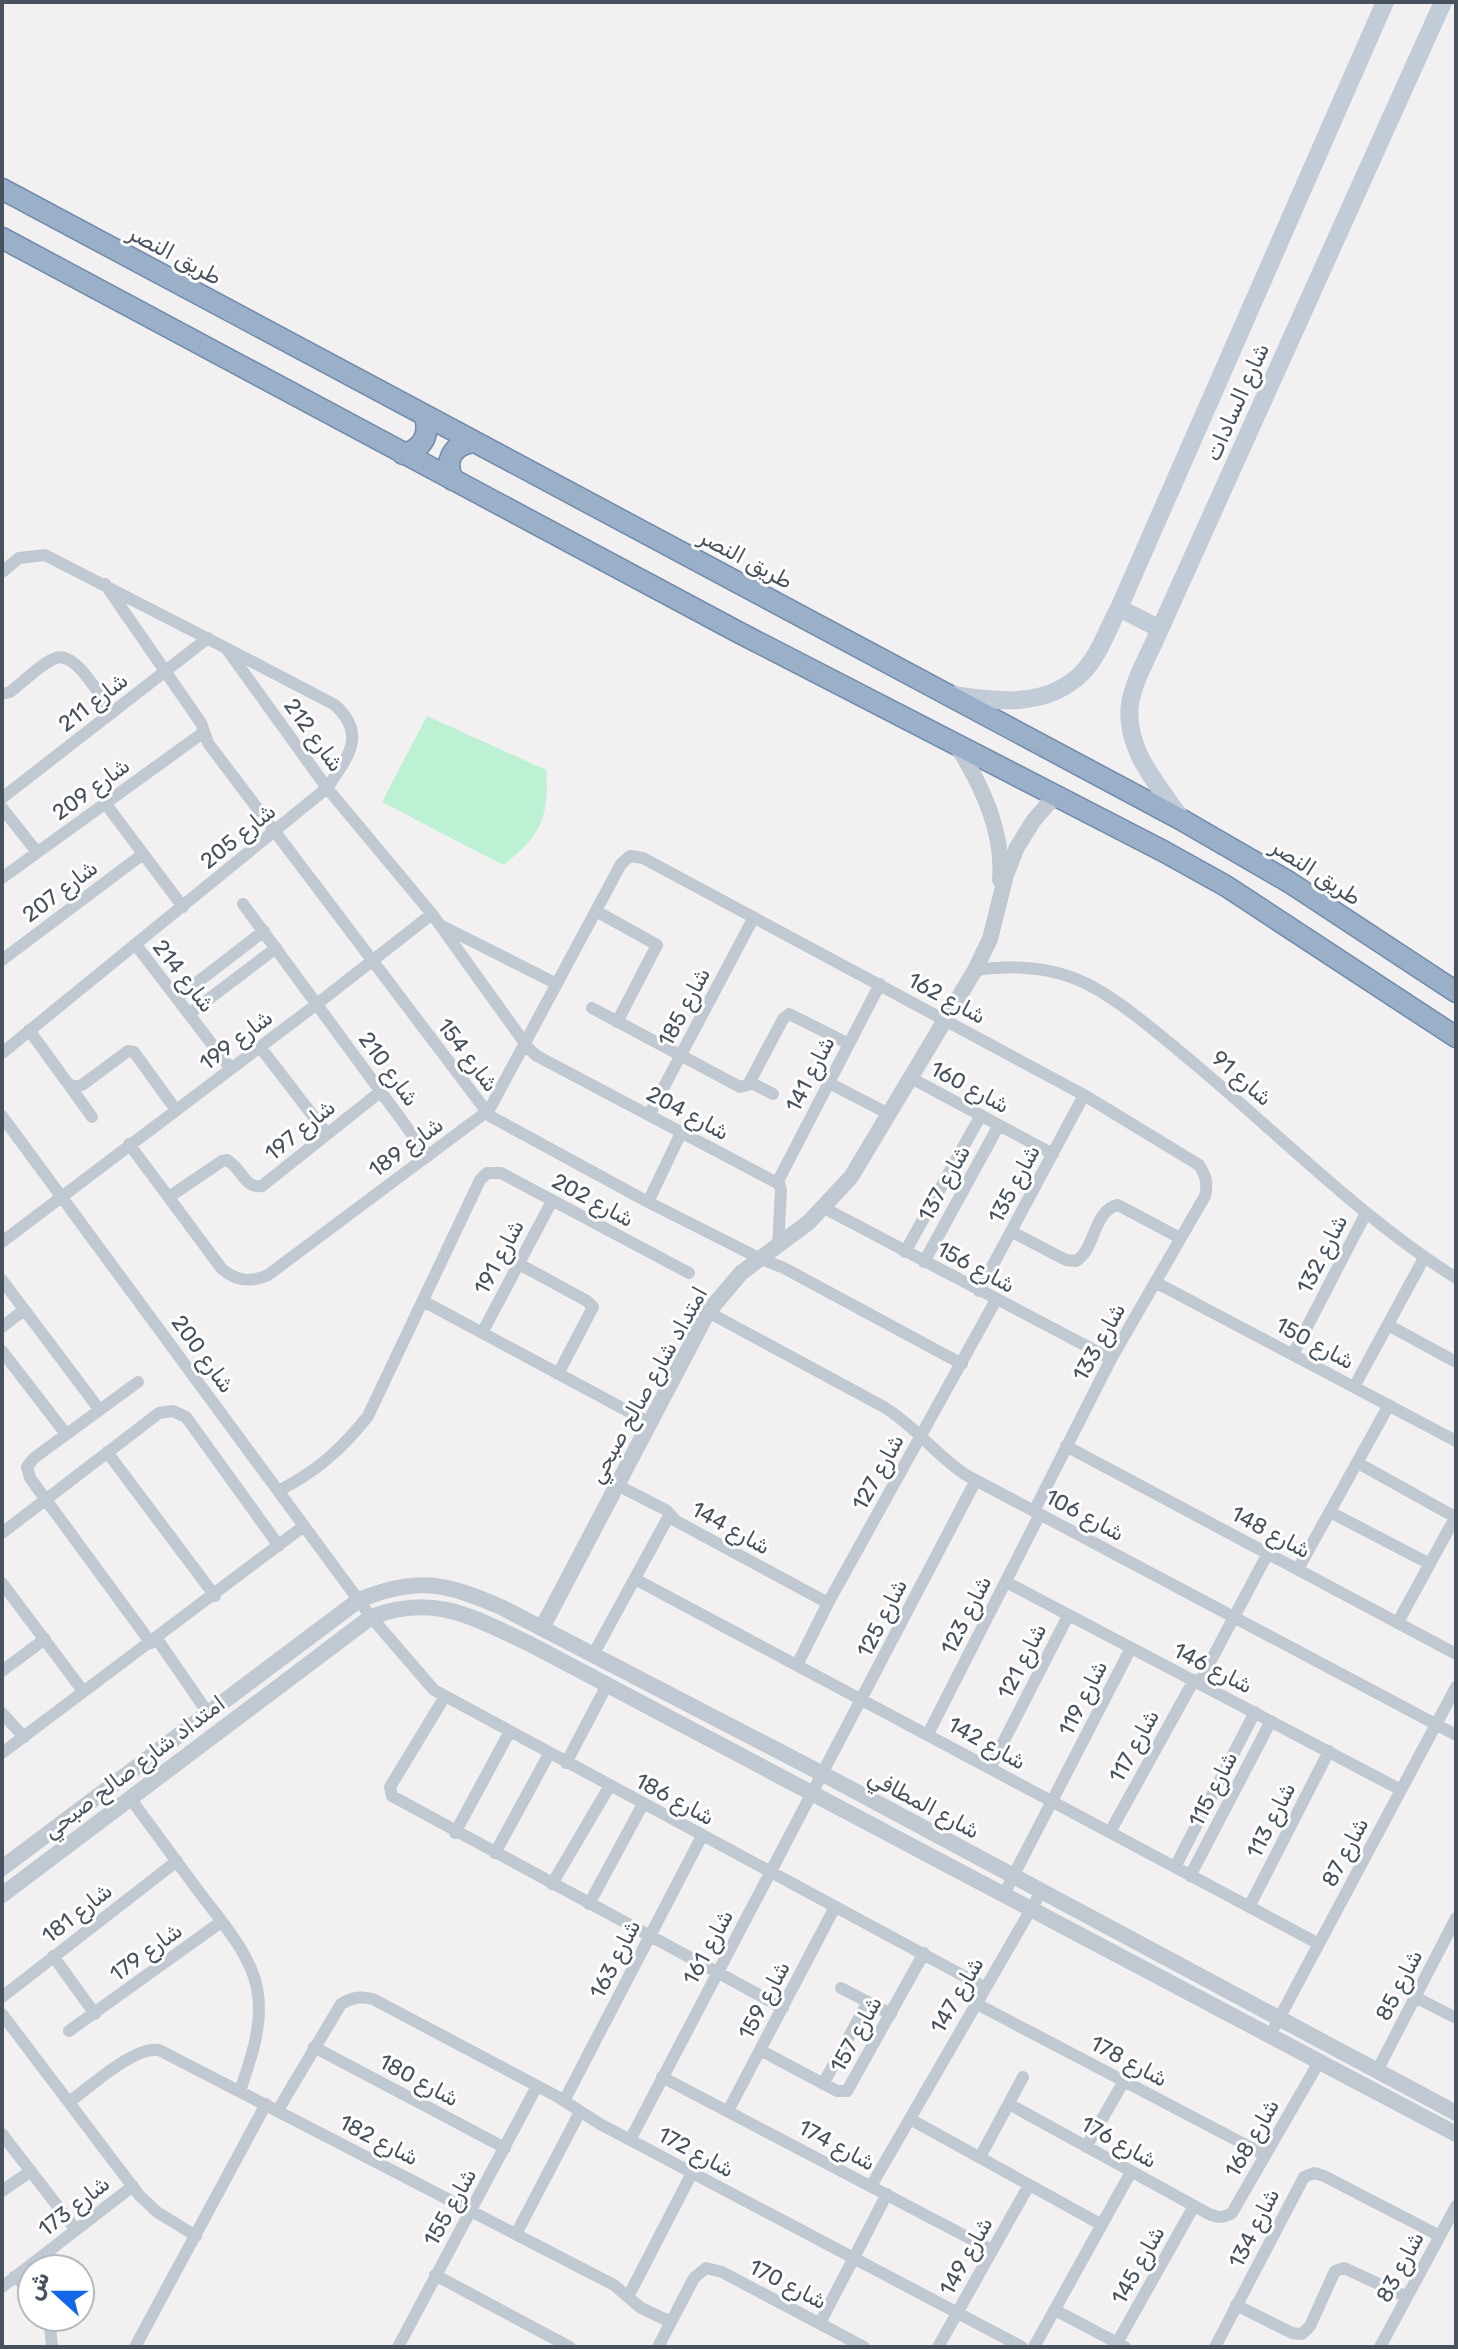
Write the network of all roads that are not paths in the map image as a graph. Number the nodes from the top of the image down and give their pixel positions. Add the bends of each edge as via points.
1 (1385, 2) edge
2 (1443, 2) edge
3 (2, 189) edge
4 (2, 238) edge
5 (425, 416) junction
6 (473, 442) junction
7 (403, 454) junction
8 (453, 480) junction
9 (2, 572) edge
10 (105, 584) junction
11 (1119, 608) junction
12 (1160, 629) junction
13 (208, 638) junction
14 (226, 648) junction
15 (165, 671) junction
16 (2, 694) edge
17 (951, 695) junction
18 (112, 713) junction
19 (204, 732) junction
20 (957, 746) junction
21 (327, 788) junction
22 (1054, 797) junction
23 (2, 798) edge
24 (105, 803) junction
25 (2, 808) edge
26 (1182, 820) junction
27 (275, 832) junction
28 (37, 852) junction
29 (143, 854) junction
30 (643, 858) joint
31 (2, 878) edge
32 (243, 904) dead end
33 (999, 906) junction
34 (183, 907) junction
35 (596, 911) junction
36 (754, 917) junction
37 (436, 919) junction
38 (264, 931) junction
39 (136, 945) junction
40 (276, 948) junction
41 (2, 960) edge
42 (373, 961) junction
43 (975, 970) junction
44 (557, 984) junction
45 (880, 984) junction
46 (1456, 992) edge
47 (177, 998) junction
48 (317, 1004) junction
49 (592, 1008) dead end
50 (189, 1014) junction
51 (946, 1019) junction
52 (617, 1022) junction
53 (29, 1030) junction
54 (1456, 1037) edge
55 (525, 1044) junction
56 (849, 1044) junction
57 (260, 1047) junction
58 (2, 1053) edge
59 (680, 1056) junction
60 (231, 1069) junction
61 (911, 1078) junction
62 (750, 1082) junction
63 (829, 1083) junction
64 (69, 1085) junction
65 (380, 1092) junction
66 (773, 1094) dead end
67 (1084, 1095) junction
68 (176, 1110) junction
69 (486, 1112) junction
70 (889, 1114) junction
71 (649, 1115) junction
72 (981, 1115) junction
73 (2, 1116) edge
74 (92, 1117) dead end
75 (999, 1125) junction
76 (681, 1133) junction
77 (327, 1134) junction
78 (129, 1144) junction
79 (1053, 1154) junction
80 (428, 1156) junction
81 (777, 1183) junction
82 (62, 1195) junction
83 (1205, 1196) joint
84 (169, 1197) junction
85 (552, 1201) junction
86 (648, 1202) junction
87 (824, 1208) junction
88 (1365, 1215) junction
89 (1012, 1232) junction
90 (1180, 1238) junction
91 (2, 1242) edge
92 (778, 1246) junction
93 (905, 1252) junction
94 (759, 1258) junction
95 (1424, 1258) junction
96 (924, 1262) junction
97 (519, 1264) junction
98 (689, 1273) dead end
99 (1456, 1278) edge
100 (2, 1280) edge
101 (1155, 1282) junction
102 (979, 1291) junction
103 (996, 1300) junction
104 (423, 1301) junction
105 (24, 1310) junction
106 (708, 1312) junction
107 (1388, 1325) junction
108 (2, 1327) edge
109 (482, 1333) junction
110 (2, 1351) edge
111 (1293, 1354) junction
112 (1111, 1359) junction
113 (1456, 1362) edge
114 (962, 1364) junction
115 (558, 1374) junction
116 (138, 1382) dead end
117 (1354, 1387) junction
118 (1389, 1405) junction
119 (99, 1409) junction
120 (650, 1423) junction
121 (66, 1434) junction
122 (922, 1436) junction
123 (1456, 1441) edge
124 (1066, 1446) junction
125 (107, 1452) junction
126 (1358, 1463) junction
127 (976, 1480) junction
128 (617, 1485) junction
129 (278, 1491) junction
130 (46, 1499) junction
131 (1330, 1512) junction
132 (1037, 1513) junction
133 (670, 1514) junction
134 (1456, 1517) edge
135 (304, 1526) junction
136 (2, 1533) edge
137 (279, 1546) junction
138 (1268, 1553) junction
139 (1430, 1564) junction
140 (1298, 1569) junction
141 (635, 1579) junction
142 (1006, 1582) junction
143 (2, 1583) edge
144 (215, 1596) junction
145 (359, 1600) junction
146 (828, 1603) junction
147 (1068, 1616) junction
148 (371, 1617) junction
149 (1234, 1617) junction
150 (1398, 1622) junction
151 (542, 1628) junction
152 (45, 1639) junction
153 (154, 1641) junction
154 (1131, 1648) junction
155 (1456, 1654) edge
156 (593, 1655) junction
157 (797, 1665) junction
158 (2, 1671) edge
159 (1196, 1681) junction
160 (607, 1685) junction
161 (1456, 1687) edge
162 (83, 1691) junction
163 (444, 1698) junction
164 (862, 1700) junction
165 (1255, 1712) junction
166 (2, 1713) edge
167 (208, 1713) junction
168 (1271, 1721) junction
169 (1436, 1725) junction
170 (509, 1733) junction
171 (928, 1734) junction
172 (1456, 1735) edge
173 (24, 1737) junction
174 (1329, 1751) junction
175 (2, 1753) edge
176 (549, 1754) junction
177 (566, 1763) junction
178 (990, 1768) junction
179 (823, 1774) junction
180 (609, 1787) junction
181 (1401, 1790) junction
182 (813, 1792) junction
183 (130, 1798) junction
184 (1052, 1802) junction
185 (643, 1804) junction
186 (1110, 1832) junction
187 (455, 1833) junction
188 (702, 1836) junction
189 (495, 1853) junction
190 (177, 1861) junction
191 (1175, 1867) junction
192 (2, 1868) edge
193 (772, 1872) junction
194 (1190, 1876) junction
195 (1013, 1877) junction
196 (552, 1884) junction
197 (1041, 1892) junction
198 (1004, 1894) junction
199 (2, 1895) edge
200 (589, 1904) junction
201 (835, 1907) junction
202 (1249, 1907) junction
203 (1031, 1909) junction
204 (1456, 1918) edge
205 (221, 1922) junction
206 (649, 1937) junction
207 (1319, 1944) junction
208 (924, 1953) junction
209 (53, 1956) junction
210 (717, 1972) junction
211 (984, 1987) junction
212 (841, 1988) dead end
213 (2, 1997) edge
214 (1415, 1997) junction
215 (868, 2002) junction
216 (975, 2003) junction
217 (783, 2008) junction
218 (2, 2014) edge
219 (95, 2014) junction
220 (891, 2014) junction
221 (1456, 2018) edge
222 (1279, 2019) junction
223 (69, 2031) dead end
224 (1270, 2036) junction
225 (314, 2047) junction
226 (760, 2050) junction
227 (1319, 2062) junction
228 (1377, 2071) junction
229 (662, 2077) junction
230 (1023, 2077) dead end
231 (1124, 2081) junction
232 (823, 2084) junction
233 (537, 2086) junction
234 (240, 2091) junction
235 (564, 2101) junction
236 (69, 2102) junction
237 (1009, 2104) junction
238 (272, 2107) junction
239 (728, 2111) junction
240 (580, 2112) junction
241 (1456, 2113) edge
242 (910, 2119) junction
243 (2, 2134) edge
244 (1456, 2134) edge
245 (630, 2140) junction
246 (1086, 2147) junction
247 (505, 2148) junction
248 (1265, 2155) junction
249 (980, 2157) junction
250 (31, 2171) junction
251 (1131, 2172) junction
252 (692, 2173) junction
253 (1029, 2185) junction
254 (133, 2186) junction
255 (871, 2186) junction
256 (2, 2191) edge
257 (887, 2194) junction
258 (1194, 2206) junction
259 (1456, 2206) edge
260 (471, 2210) junction
261 (1209, 2214) joint
262 (1102, 2225) junction
263 (76, 2230) junction
264 (516, 2234) junction
265 (196, 2236) junction
266 (1440, 2236) junction
267 (992, 2250) junction
268 (854, 2260) junction
269 (435, 2275) junction
270 (14, 2277) joint
271 (2, 2287) edge
272 (629, 2295) junction
273 (1407, 2297) junction
274 (1236, 2305) junction
275 (1055, 2310) junction
276 (957, 2313) junction
277 (671, 2322) junction
278 (820, 2323) junction
279 (1121, 2345) edge
280 (135, 2347) edge
281 (398, 2347) edge
282 (570, 2347) edge
283 (658, 2347) edge
284 (864, 2347) edge
285 (938, 2347) edge
286 (1022, 2347) edge
287 (1034, 2347) edge
288 (1215, 2347) edge
289 (1380, 2347) edge

1 - 11 main road, شارع السادات
2 - 12 main road, شارع السادات
3 - 5 highway, طريق النصر
4 - 7 highway
5 - 6 highway, طريق النصر
5 - 7 highway via 426,436
6 - 8 highway via 454,450 449,460
6 - 17 highway, طريق النصر
7 - 8 highway
8 - 20 highway
9 - 10 street, شارع 212 via 19,558 45,555
10 - 13 street, شارع 212
10 - 15 street, شارع 154
11 - 12 main road
11 - 17 main road, شارع السادات via 1082,673 1051,693 1011,702
12 - 26 main road, شارع السادات via 1130,701 1129,720 1145,766
13 - 14 street, شارع 212
13 - 15 street, شارع 211
14 - 21 street, شارع 212
14 - 21 street, شارع 205 via 347,716 354,730 352,746
15 - 18 street, شارع 211
15 - 19 street, شارع 154
16 - 18 street via 53,658 65,657 75,662
17 - 26 highway, طريق النصر
18 - 23 street, شارع 211
19 - 24 street, شارع 209
19 - 27 street, شارع 154
20 - 22 highway
20 - 33 street, امتداد شارع صالح صبحي via 975,775 997,838
21 - 27 street, شارع 205
21 - 37 street, شارع 212
22 - 33 street, امتداد شارع صالح صبحي via 1017,847
22 - 54 highway via 1226,886
24 - 28 street, شارع 209
24 - 29 street
25 - 28 street
26 - 46 highway, طريق النصر via 1289,882
27 - 34 street, شارع 205
27 - 42 street, شارع 154
28 - 31 street, شارع 209
29 - 34 street
29 - 41 street, شارع 207
30 - 35 street, شارع 189 via 625,859
30 - 36 street, شارع 162
32 - 38 street, شارع 210
33 - 43 street, امتداد شارع صالح صبحي
34 - 39 street, شارع 205
35 - 44 street, شارع 189
35 - 52 street via 657,945
36 - 45 street, شارع 162
36 - 59 street, شارع 185
37 - 42 street, شارع 199
37 - 44 street
37 - 55 street, شارع 212
38 - 40 street, شارع 210
38 - 47 street
39 - 47 street, شارع 214
39 - 53 street, شارع 205
40 - 48 street, شارع 210
40 - 50 street
42 - 48 street, شارع 199
42 - 69 street, شارع 154
43 - 51 street, امتداد شارع صالح صبحي
43 - 88 street, شارع 91 via 1029,968 1083,982 1101,993 1177,1049
44 - 55 street, شارع 189
45 - 51 street, شارع 162
45 - 56 street, شارع 141
47 - 50 street, شارع 214
48 - 57 street, شارع 199
48 - 65 street, شارع 210
49 - 52 street
50 - 60 street, شارع 214
51 - 61 street, امتداد شارع صالح صبحي
51 - 67 street, شارع 162
52 - 59 street
53 - 58 street, شارع 205
53 - 64 street
55 - 69 street, شارع 189
55 - 71 street, شارع 204 via 537,1056
56 - 62 street via 789,1014
56 - 63 street, شارع 141
57 - 60 street, شارع 199
57 - 77 street
59 - 62 street via 740,1087
59 - 71 street, شارع 185
60 - 68 street, شارع 199
61 - 70 street, امتداد شارع صالح صبحي
61 - 72 street, شارع 160
62 - 66 street
63 - 70 street
63 - 81 street, شارع 141
64 - 68 street via 78,1088 131,1051
64 - 74 street
65 - 77 street, شارع 197
65 - 80 street, شارع 210
67 - 79 street, شارع 135
67 - 83 street, شارع 162 via 1199,1165 1205,1174
68 - 78 street, شارع 199
69 - 80 street, شارع 189
69 - 86 street, شارع 154
70 - 87 street, امتداد شارع صالح صبحي via 851,1177
71 - 76 street, شارع 204
72 - 75 street, شارع 160
72 - 93 street, شارع 137
73 - 82 street, شارع 200
75 - 79 street, شارع 160
75 - 96 street, شارع 137
76 - 81 street, شارع 204
76 - 86 street
77 - 84 street, شارع 197 via 262,1186 248,1184 227,1160
78 - 82 street, شارع 199
78 - 84 street, شارع 189
79 - 89 street, شارع 135
80 - 84 street, شارع 189 via 259,1279 239,1279 222,1269
81 - 92 street
82 - 91 street, شارع 199
82 - 129 street, شارع 200
83 - 90 street, شارع 133
85 - 97 street, شارع 191
85 - 98 street, شارع 202
85 - 104 street, شارع 202 via 496,1172 487,1173
86 - 94 street, شارع 154
87 - 92 street, امتداد شارع صالح صبحي
87 - 93 street, شارع 156
88 - 95 street, شارع 91
88 - 111 street, شارع 132
89 - 90 street via 1076,1261 1105,1212 1118,1205
89 - 102 street, شارع 135
90 - 101 street, شارع 133
92 - 94 street, امتداد شارع صالح صبحي
93 - 96 street, شارع 156
94 - 106 street, امتداد شارع صالح صبحي
94 - 114 street, شارع 154
95 - 99 street, شارع 91
95 - 107 street
96 - 102 street, شارع 156
97 - 109 street, شارع 191
97 - 115 street via 593,1307
100 - 105 street
101 - 111 street, شارع 150
101 - 112 street, شارع 133
102 - 103 street, شارع 156
103 - 112 street, شارع 156
103 - 114 street, شارع 127
104 - 109 street
104 - 129 street via 359,1428 327,1461
105 - 108 street
105 - 119 street
106 - 120 street, امتداد شارع صالح صبحي
106 - 122 street, شارع 106 via 884,1407
107 - 113 street
107 - 117 street
109 - 115 street
110 - 121 street
111 - 117 street, شارع 150
112 - 124 street, شارع 133
114 - 122 street, شارع 127
115 - 120 street
116 - 119 street
117 - 118 street, شارع 150
118 - 123 street, شارع 150
118 - 126 street
119 - 121 street
120 - 128 street, امتداد شارع صالح صبحي
121 - 130 street via 27,1467
122 - 127 street, شارع 106 via 950,1465
122 - 146 street, شارع 127
124 - 132 street, شارع 133
124 - 138 street, شارع 148
125 - 130 street
125 - 137 street via 159,1413 180,1413
125 - 144 street
126 - 131 street
126 - 134 street
127 - 132 street, شارع 106
127 - 164 street, شارع 125
128 - 133 street, شارع 144
128 - 151 street, امتداد شارع صالح صبحي
129 - 135 street, شارع 200
130 - 136 street
130 - 153 street
131 - 139 street
131 - 140 street
132 - 142 street, شارع 123
132 - 149 street, شارع 106
133 - 141 street
133 - 146 street, شارع 144
134 - 139 street
135 - 137 street
135 - 145 street, شارع 200
137 - 144 street
138 - 140 street, شارع 148
138 - 149 street, شارع 117
139 - 150 street
140 - 150 street, شارع 148
141 - 156 street
141 - 157 street, شارع 142
142 - 147 street, شارع 146
142 - 171 street, شارع 123
143 - 152 street
144 - 153 street
145 - 148 street, شارع 200
145 - 151 street, شارع المطافي via 382,1590 434,1585 459,1589
145 - 167 street, امتداد شارع صالح صبحي
146 - 157 street, شارع 127
147 - 154 street, شارع 146
147 - 178 street, شارع 121
148 - 160 street, شارع المطافي via 410,1606 452,1610
148 - 163 street, شارع 186
148 - 183 street, امتداد شارع صالح صبحي
149 - 159 street, شارع 117
149 - 169 street, شارع 106
150 - 155 street, شارع 148
151 - 156 street, شارع المطافي
152 - 158 street
152 - 162 street
153 - 162 street
153 - 167 street
154 - 159 street, شارع 146
154 - 184 street, شارع 119
156 - 179 street, شارع المطافي
157 - 164 street, شارع 142
159 - 165 street, شارع 146
159 - 186 street, شارع 117
160 - 177 street
160 - 182 street, شارع المطافي
161 - 169 street, شارع 87
162 - 173 street
163 - 170 street, شارع 186
163 - 187 street via 389,1790
164 - 171 street, شارع 142
164 - 179 street, شارع 125
165 - 168 street, شارع 146
165 - 191 street, شارع 115
166 - 173 street
167 - 192 street, امتداد شارع صالح صبحي
168 - 174 street, شارع 146
168 - 194 street, شارع 115
169 - 172 street, شارع 106
169 - 181 street, شارع 87
170 - 176 street, شارع 186
170 - 187 street
171 - 178 street, شارع 142
173 - 175 street
174 - 181 street, شارع 146
174 - 202 street, شارع 113
176 - 177 street, شارع 186
176 - 189 street
177 - 180 street, شارع 186
178 - 184 street, شارع 142
179 - 182 street, شارع 161
179 - 195 street, شارع المطافي
180 - 185 street, شارع 186
180 - 196 street
181 - 207 street, شارع 87
182 - 193 street, شارع 161
182 - 198 street, شارع المطافي
183 - 190 street
183 - 199 street, امتداد شارع صالح صبحي
184 - 186 street, شارع 142
184 - 195 street, شارع 119
185 - 188 street, شارع 186
185 - 200 street
186 - 191 street, شارع 142
187 - 189 street
188 - 193 street, شارع 186
188 - 206 street, شارع 163
189 - 196 street
190 - 205 street
190 - 209 street, شارع 181
191 - 194 street, شارع 142
193 - 201 street, شارع 186
193 - 210 street, شارع 161
194 - 202 street, شارع 142
195 - 197 street, شارع المطافي
195 - 198 street, شارع 119
196 - 200 street
197 - 203 street, شارع 147
197 - 222 street, شارع المطافي
198 - 203 street, شارع المطافي
200 - 206 street
201 - 208 street, شارع 186
201 - 217 street, شارع 159
202 - 207 street, شارع 142
203 - 211 street, شارع 147
203 - 224 street, شارع المطافي
204 - 214 street, شارع 85
205 - 219 street, شارع 179
205 - 234 street via 257,1987 256,2039
206 - 210 street
206 - 235 street, شارع 163
207 - 222 street, شارع 87
208 - 211 street, شارع 186
208 - 220 street, شارع 157
209 - 213 street, شارع 181
209 - 219 street
210 - 217 street
210 - 229 street, شارع 161
211 - 216 street, شارع 147
212 - 215 street
214 - 221 street
214 - 228 street, شارع 85
215 - 220 street
215 - 232 street
216 - 231 street, شارع 178
216 - 242 street, شارع 147
217 - 226 street, شارع 159
218 - 236 street
219 - 223 street, شارع 179
220 - 232 street, شارع 157 via 847,2091
222 - 224 street, شارع 87
222 - 228 street, شارع المطافي
224 - 227 street, شارع المطافي
225 - 233 street, شارع 172 via 341,2004 362,1996
225 - 238 street
225 - 247 street, شارع 180
226 - 232 street, شارع 157
226 - 239 street, شارع 159
227 - 244 street, شارع المطافي
227 - 248 street, شارع 168
228 - 241 street, شارع المطافي
229 - 239 street, شارع 174
229 - 245 street, شارع 161
230 - 237 street
231 - 246 street
231 - 248 street, شارع 178
233 - 235 street, شارع 172
233 - 247 street, شارع 155
234 - 236 street, شارع 182 via 152,2049
234 - 238 street, شارع 182
235 - 240 street, شارع 172
236 - 254 street
237 - 246 street, شارع 176
237 - 249 street
238 - 260 street, شارع 182
238 - 265 street
239 - 255 street, شارع 174
240 - 245 street, شارع 172
240 - 264 street
242 - 249 street
242 - 255 street, شارع 147
243 - 250 street
245 - 252 street, شارع 172
246 - 251 street, شارع 176
247 - 260 street, شارع 155
248 - 261 street, شارع 168 via 1232,2213 1217,2218
249 - 253 street
250 - 256 street
250 - 263 street
251 - 258 street, شارع 176
251 - 262 street
252 - 268 street, شارع 172
252 - 272 street
253 - 262 street
253 - 267 street, شارع 149
254 - 263 street, شارع 173
254 - 265 street via 157,2212
255 - 257 street, شارع 174
257 - 267 street, شارع 174
257 - 268 street
258 - 261 street, شارع 176
258 - 279 street, شارع 145
259 - 266 street, شارع 83
260 - 264 street, شارع 182
260 - 269 street, شارع 155
262 - 275 street
263 - 270 street, شارع 173
264 - 272 street, شارع 182
265 - 280 street
266 - 273 street, شارع 83
266 - 274 street, شارع 134 via 1314,2173 1298,2185
267 - 276 street, شارع 149
268 - 276 street, شارع 172
268 - 278 street
269 - 281 street, شارع 155
269 - 282 street
270 - 271 street, شارع 173
272 - 277 street, شارع 182 via 641,2308
273 - 274 street via 1344,2268 1335,2271 1302,2334
273 - 289 street, شارع 83
274 - 288 street, شارع 134
275 - 279 street
275 - 287 street
276 - 285 street, شارع 149
276 - 286 street, شارع 172
277 - 278 street, شارع 170 via 694,2278 714,2268
277 - 283 street
278 - 284 street, شارع 170

